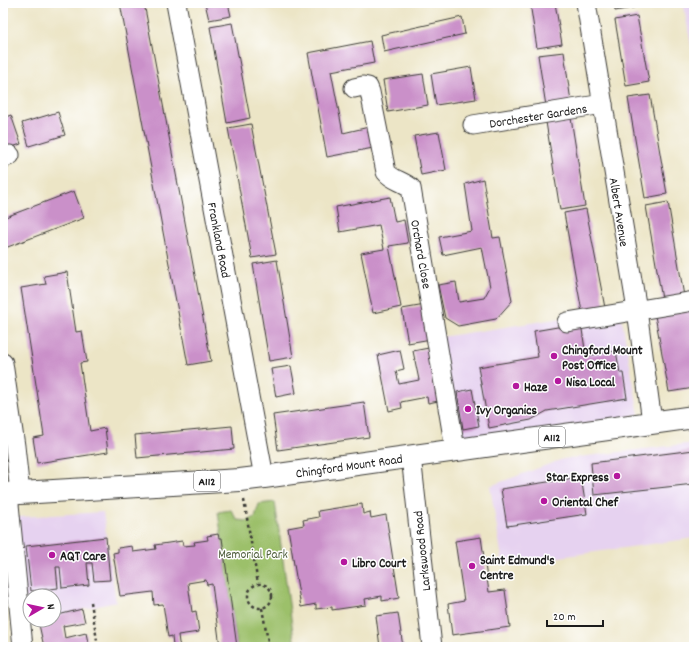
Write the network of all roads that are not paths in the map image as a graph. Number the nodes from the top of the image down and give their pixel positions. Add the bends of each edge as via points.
1 (176, 3) edge
2 (586, 3) edge
3 (354, 88) dead end
4 (603, 104) junction
5 (473, 125) dead end
6 (694, 301) edge
7 (637, 310) junction
8 (567, 322) dead end
9 (3, 363) edge
10 (694, 417) edge
11 (652, 422) junction
12 (455, 449) junction
13 (411, 456) junction
14 (264, 477) junction
15 (10, 494) edge
16 (23, 647) edge
17 (432, 647) edge

1 - 14 street, Frankland Road
2 - 4 street, Albert Avenue
3 - 12 street, Orchard Close via 368,87 370,92 386,172 390,177 406,183 411,188
4 - 5 street, Dorchester Gardens
4 - 7 street, Albert Avenue
6 - 7 street
7 - 8 street
7 - 11 street, Albert Avenue
9 - 15 street via 14,439
10 - 11 main road, Chingford Mount Road / A112
11 - 12 main road, Chingford Mount Road / A112
12 - 13 main road, Chingford Mount Road / A112
13 - 14 main road, Chingford Mount Road / A112
13 - 17 street, Larkswood Road
14 - 15 main road, Chingford Mount Road / A112
15 - 16 street

